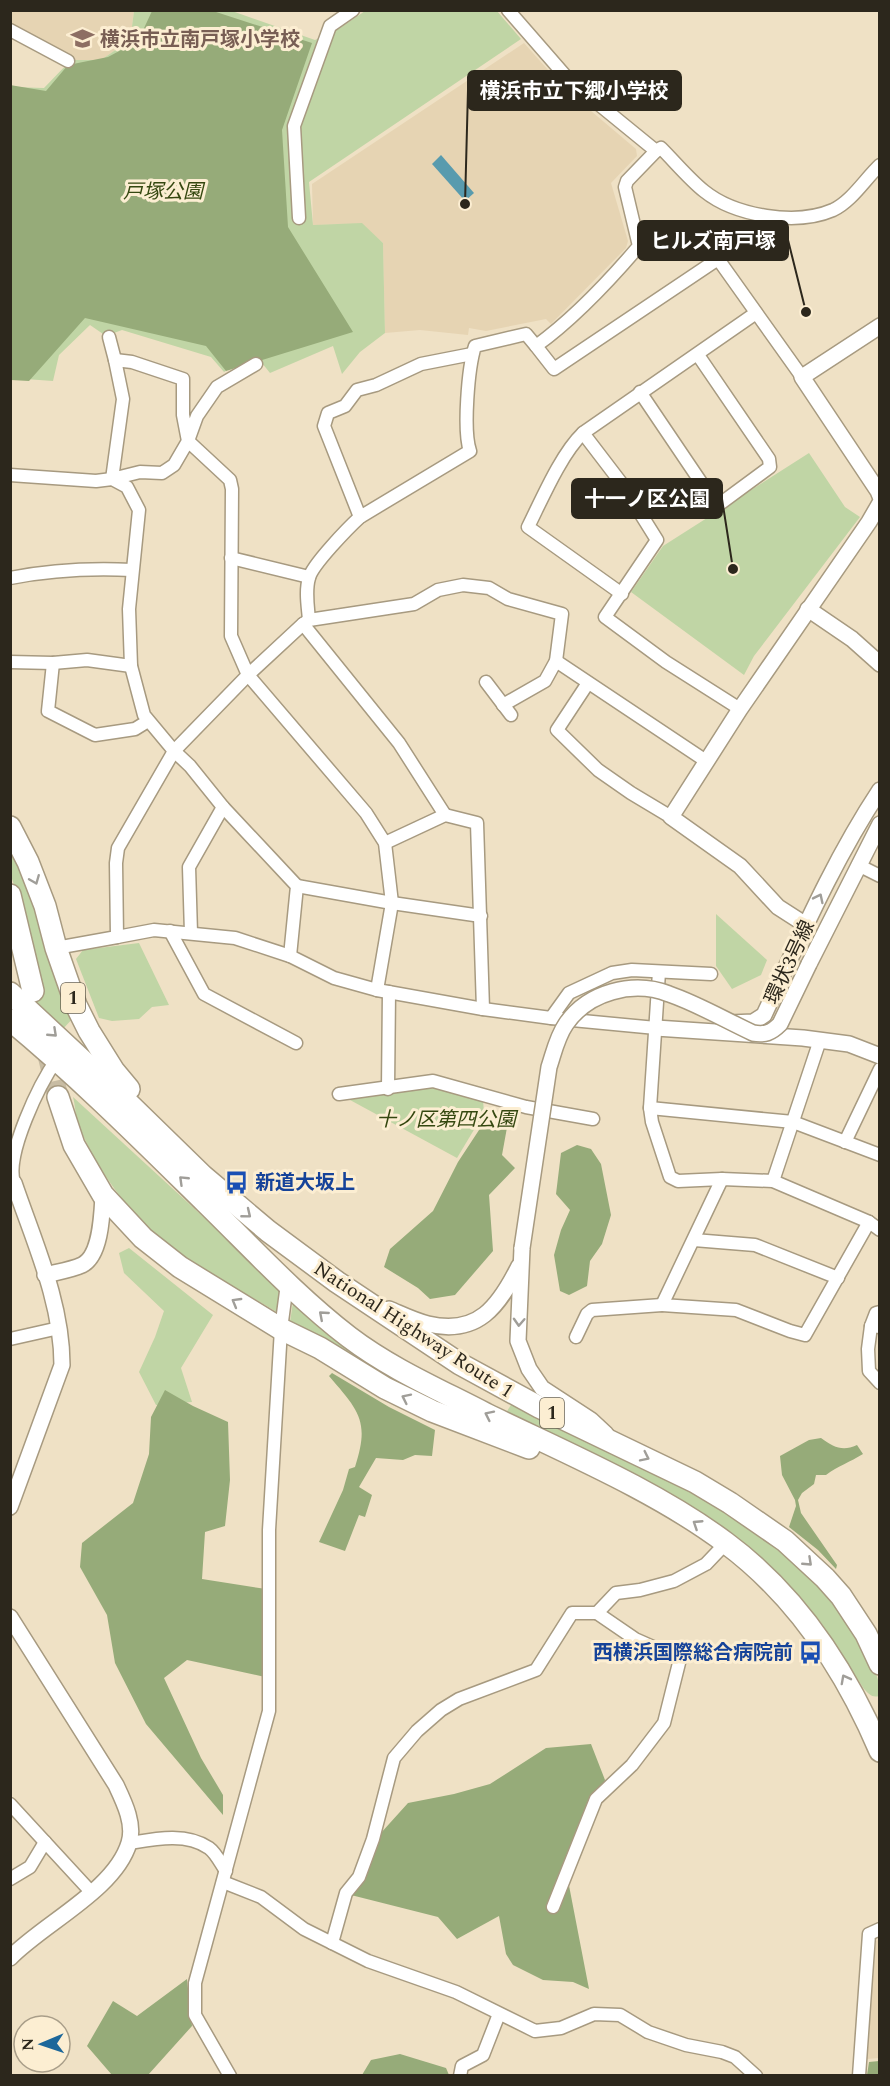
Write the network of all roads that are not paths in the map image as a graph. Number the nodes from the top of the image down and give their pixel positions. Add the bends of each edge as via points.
1 (353, 10) edge
2 (508, 10) edge
3 (10, 30) edge
4 (68, 61) dead end
5 (656, 151) junction
6 (879, 165) edge
7 (299, 218) dead end
8 (756, 313) junction
9 (879, 326) edge
10 (109, 337) dead end
11 (536, 346) junction
12 (472, 354) junction
13 (698, 355) junction
14 (115, 360) junction
15 (256, 364) dead end
16 (802, 378) junction
17 (640, 393) junction
18 (583, 433) junction
19 (188, 441) junction
20 (10, 475) edge
21 (112, 479) junction
22 (879, 496) edge
23 (879, 503) edge
24 (360, 517) junction
25 (231, 558) junction
26 (132, 570) junction
27 (309, 577) junction
28 (10, 578) edge
29 (622, 594) junction
30 (808, 609) junction
31 (306, 622) junction
32 (556, 661) junction
33 (10, 662) edge
34 (53, 663) junction
35 (879, 664) edge
36 (131, 666) junction
37 (248, 675) junction
38 (486, 682) dead end
39 (588, 683) junction
40 (503, 705) junction
41 (740, 709) junction
42 (511, 715) dead end
43 (148, 721) junction
44 (174, 751) junction
45 (706, 761) junction
46 (879, 790) edge
47 (224, 807) junction
48 (445, 814) junction
49 (671, 817) junction
50 (879, 824) edge
51 (10, 827) edge
52 (385, 843) junction
53 (858, 865) junction
54 (879, 876) edge
55 (297, 886) junction
56 (10, 895) edge
57 (392, 903) junction
58 (481, 916) junction
59 (806, 926) junction
60 (170, 931) junction
61 (191, 933) junction
62 (117, 937) junction
63 (56, 948) junction
64 (290, 956) junction
65 (659, 972) junction
66 (711, 974) dead end
67 (33, 991) dead end
68 (383, 991) junction
69 (10, 993) edge
70 (483, 1009) junction
71 (551, 1018) junction
72 (10, 1020) edge
73 (730, 1023) junction
74 (656, 1028) junction
75 (820, 1040) junction
76 (296, 1043) dead end
77 (879, 1056) edge
78 (57, 1059) junction
79 (879, 1069) edge
80 (388, 1089) junction
81 (339, 1094) dead end
82 (58, 1097) tunnel mouth
83 (650, 1108) junction
84 (593, 1119) dead end
85 (793, 1122) junction
86 (845, 1142) junction
87 (175, 1149) junction
88 (879, 1155) edge
89 (723, 1179) junction
90 (773, 1181) junction
91 (12, 1184) edge
92 (103, 1195) junction
93 (869, 1222) junction
94 (879, 1230) edge
95 (694, 1240) junction
96 (521, 1256) junction
97 (45, 1275) junction
98 (838, 1278) junction
99 (287, 1284) junction
100 (358, 1297) junction
101 (662, 1305) junction
102 (879, 1312) edge
103 (875, 1326) edge
104 (59, 1328) junction
105 (281, 1329) junction
106 (576, 1337) dead end
107 (10, 1339) edge
108 (879, 1383) edge
109 (615, 1443) junction
110 (617, 1479) junction
111 (10, 1507) edge
112 (726, 1543) junction
113 (597, 1613) junction
114 (10, 1617) edge
115 (879, 1664) edge
116 (872, 1713) edge
117 (879, 1750) edge
118 (10, 1804) edge
119 (45, 1842) junction
120 (130, 1843) junction
121 (224, 1876) junction
122 (10, 1879) edge
123 (92, 1893) junction
124 (553, 1907) dead end
125 (879, 1929) edge
126 (332, 1943) junction
127 (10, 1958) edge
128 (499, 2014) junction
129 (231, 2076) edge
130 (460, 2076) edge
131 (756, 2076) edge
132 (860, 2076) edge

1 - 7 street via 330,26 294,126
2 - 5 street via 569,80
3 - 4 street
5 - 6 street via 661,148 705,192 725,203 780,218 834,209
5 - 11 street via 625,187 639,246
8 - 11 street via 718,259 554,369
8 - 13 street
8 - 16 street
9 - 16 street
10 - 14 street
11 - 12 street via 522,334 475,346
12 - 24 street via 467,441 470,451
12 - 24 street via 421,364 357,390 345,406 328,414 324,426
13 - 17 street
13 - 17 street via 769,459 770,467 717,506
14 - 19 street via 183,378
14 - 21 street via 123,399
15 - 19 street via 217,387 197,416
16 - 22 street
17 - 18 street
18 - 29 street via 622,484 657,540
18 - 29 street via 528,527
19 - 21 street via 174,465 162,473 140,472
19 - 25 street via 230,480
20 - 21 street
21 - 26 street via 127,487 139,510
23 - 30 street
24 - 27 street via 345,530
25 - 27 street
25 - 37 street via 231,636
26 - 28 street via 95,568
26 - 36 street
27 - 31 street
29 - 41 street via 605,617
30 - 35 street via 852,639
30 - 41 street
31 - 32 street via 414,604 438,590 462,585 489,588 508,599 562,614
31 - 37 street
31 - 48 street via 399,743
32 - 39 street
32 - 40 street via 545,681
33 - 34 street
34 - 36 street via 87,660
34 - 43 street via 48,711 95,735 135,729
36 - 43 street
37 - 44 street
37 - 52 street via 366,813
38 - 40 street
39 - 45 street
39 - 49 street via 557,730 598,770
40 - 42 street
41 - 45 street
43 - 44 street
44 - 47 street
44 - 62 street via 118,848
45 - 49 street
59 -> 46 street, 環状3号線 via 855,826
47 - 55 street
47 - 61 street via 189,867
48 - 52 street
48 - 58 street via 477,823
49 - 59 street via 740,866 778,907
50 - 53 street, 環状3号線
51 -> 63 highway, 1 via 45,906
52 - 57 street
53 - 54 street
53 - 73 street, 環状3号線, bridge via 780,1024 763,1035
55 - 57 street
55 - 64 street
56 - 67 highway, 1
57 - 58 street
57 - 68 street
58 - 70 street
59 - 73 street, 環状3号線 via 764,1015 753,1022
60 - 61 street
60 - 62 street
60 - 76 street via 204,994
61 - 64 street via 235,938
62 - 63 street
63 - 87 highway, 1 via 89,1031 114,1071
64 - 68 street via 334,978
65 - 66 street
65 - 71 street via 612,973 585,984 569,993
65 - 74 street
68 - 70 street
68 - 80 street
69 -> 87 highway, 1
70 - 71 street
71 - 74 street
72 - 78 highway, National Highway Route 1 / 1
73 - 96 street, bridge via 668,993 630,988 581,1007 566,1024 549,1067
74 - 75 street
74 - 83 street
75 - 77 street via 849,1044
75 - 85 street
78 - 91 street via 19,1138
99 -> 78 highway, National Highway Route 1 / 1
79 - 86 street
80 - 81 street
80 - 84 street via 433,1082 526,1107
82 - 92 highway, National Highway Route 1 / 1 via 74,1145
83 - 85 street
83 - 89 street via 670,1177 678,1181
85 - 86 street
85 - 90 street
86 - 88 street
87 -> 100 highway, National Highway Route 1 / 1 via 267,1231
89 - 90 street
89 - 95 street
90 - 93 street
91 - 97 street
92 - 97 street via 92,1257 82,1265
105 -> 92 highway, National Highway Route 1 / 1 via 180,1267 143,1238
93 - 94 street
93 - 98 street
95 - 98 street via 755,1245
95 - 101 street
96 - 100 street via 508,1287 490,1311 462,1326 426,1324
96 -> 109 street via 518,1341 529,1369 542,1388 591,1420
97 - 104 street
98 - 101 street via 805,1335 736,1310
99 - 105 street
110 -> 99 highway, National Highway Route 1 / 1 via 384,1360 337,1328
100 - 109 highway, National Highway Route 1 / 1 via 477,1374
101 - 106 street via 592,1310
102 - 103 street
103 - 108 street via 868,1349 869,1371
104 - 107 street
104 - 111 street via 62,1365
110 -> 105 highway, National Highway Route 1 / 1 via 432,1411
105 - 121 street via 269,1530 269,1711
109 -> 115 highway, National Highway Route 1 / 1 via 695,1482 785,1540 841,1596 866,1634
112 -> 110 highway, National Highway Route 1 / 1 via 664,1503
112 - 113 street via 706,1564 674,1581 616,1593
116 -> 112 highway, National Highway Route 1 / 1 via 803,1619 770,1581
113 - 124 street via 635,1639 680,1659 664,1723 632,1765 596,1799
113 - 126 street via 572,1612 536,1670 459,1699 441,1710 394,1758 373,1839 359,1877 346,1893
114 - 120 street via 116,1785 126,1807
116 - 117 highway, National Highway Route 1 / 1
118 - 119 street
119 - 122 street via 30,1867
119 - 123 street
120 - 121 street via 178,1838 198,1843 210,1849
120 - 123 street
121 - 126 street
121 - 129 street via 195,1983 195,2015
123 - 127 street
125 - 132 street via 869,1934
126 - 128 street via 368,1961 456,1992
128 - 130 street via 483,2055 462,2066
128 - 131 street via 535,2031 561,2028 594,2014 620,2015 648,2032 735,2057

